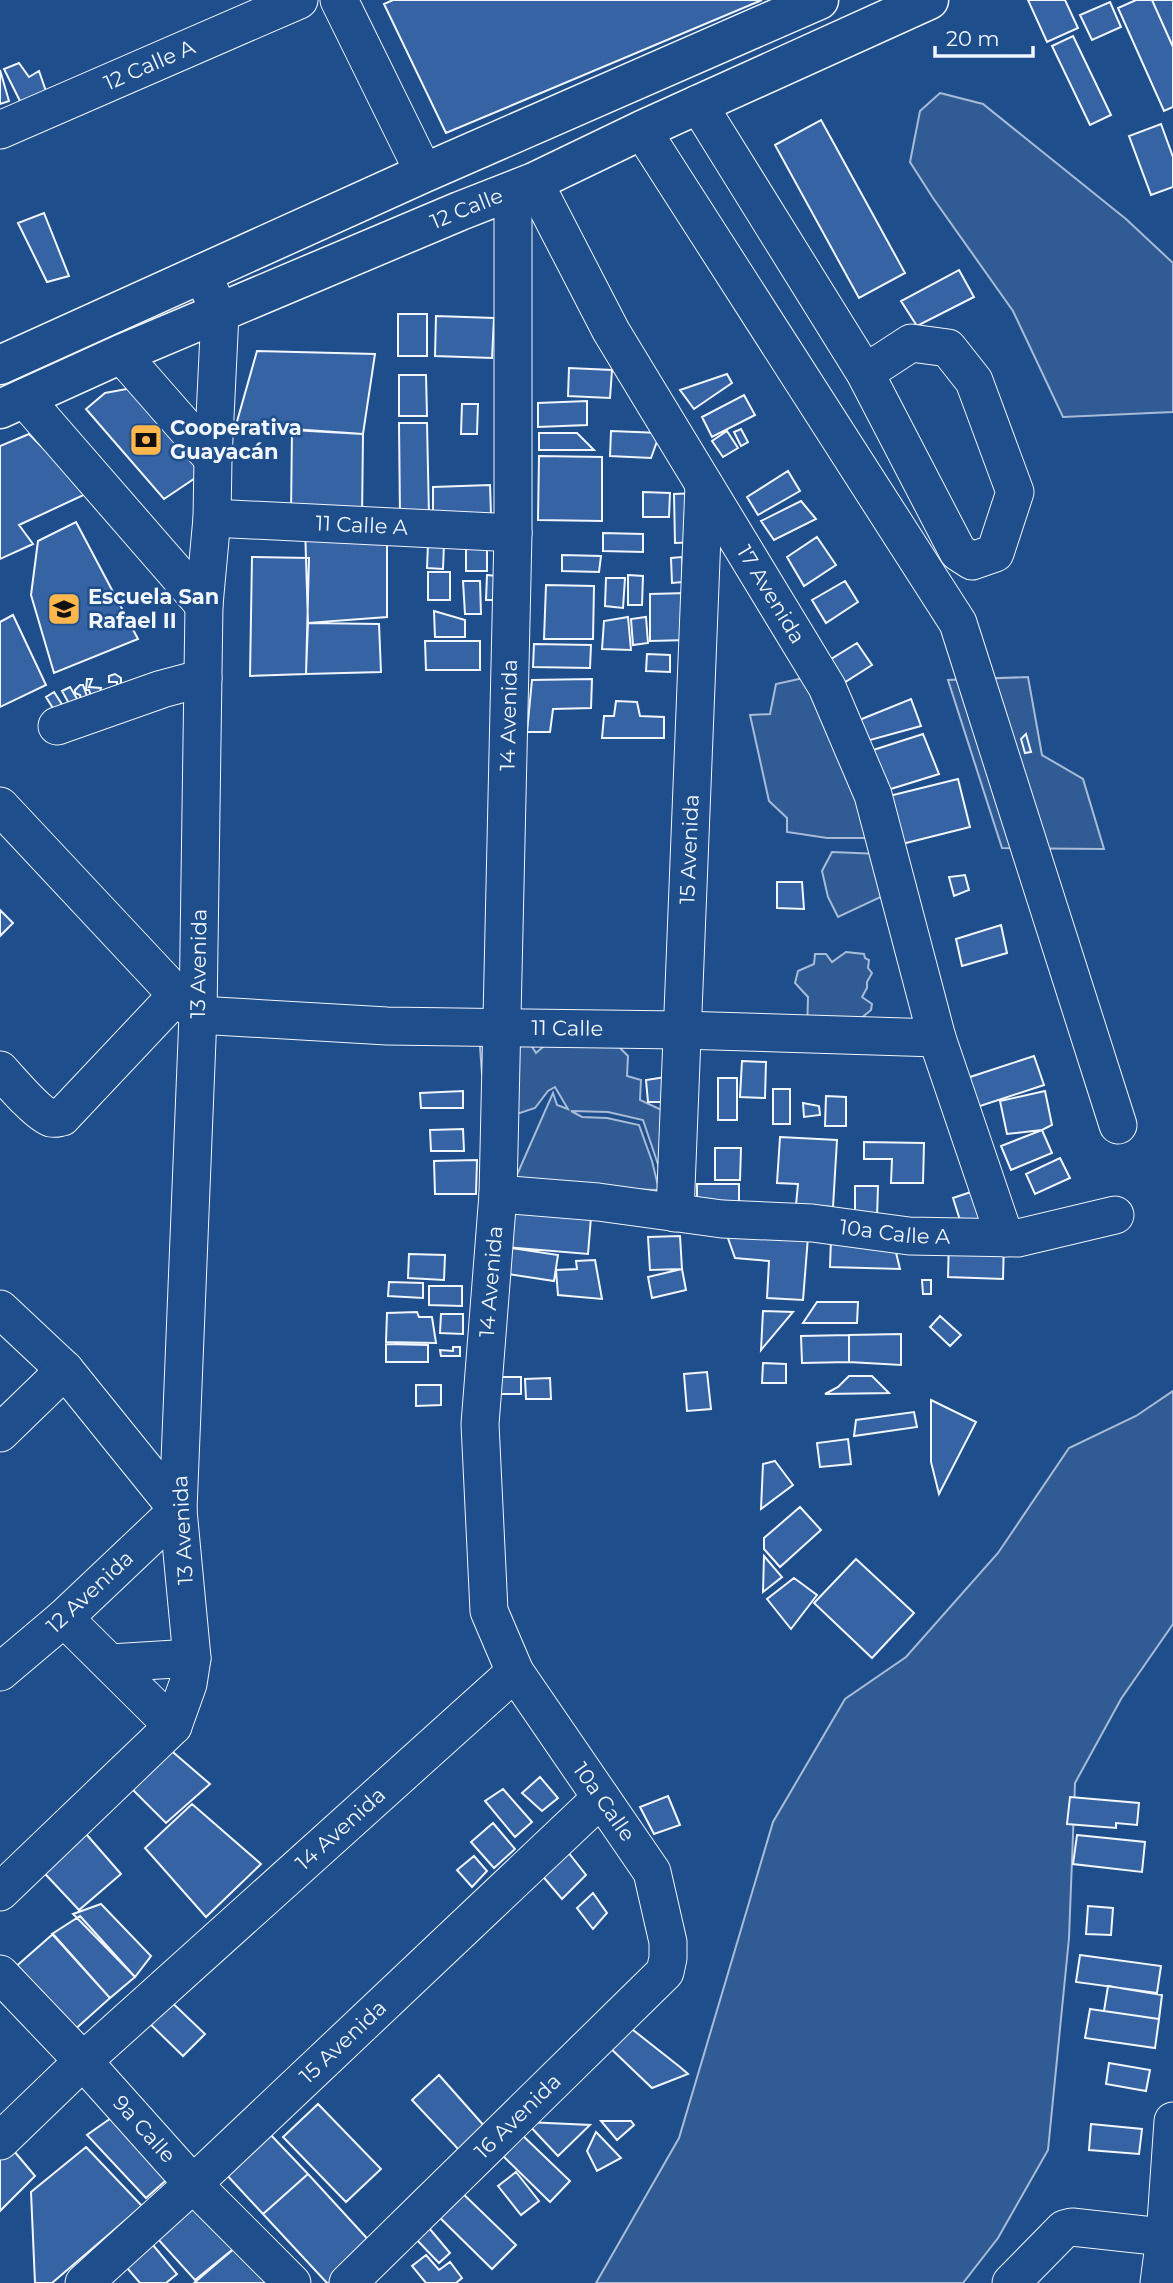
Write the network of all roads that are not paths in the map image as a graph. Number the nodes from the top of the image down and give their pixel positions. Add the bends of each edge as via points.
1 (299, 0) edge
2 (819, 0) edge
3 (929, 0) edge
4 (341, 1) edge
5 (698, 104) junction
6 (642, 130) junction
7 (0, 131) edge
8 (424, 173) junction
9 (524, 186) junction
10 (202, 273) junction
11 (220, 313) junction
12 (121, 354) junction
13 (0, 365) edge
14 (865, 373) junction
15 (12, 404) edge
16 (212, 459) junction
17 (704, 485) junction
18 (212, 518) junction
19 (513, 533) junction
20 (204, 605) junction
21 (203, 678) junction
22 (57, 726) dead end
23 (0, 806) edge
24 (188, 1005) junction
25 (501, 1026) junction
26 (681, 1030) junction
27 (937, 1038) junction
28 (7, 1087) edge
29 (1118, 1125) dead end
30 (498, 1194) junction
31 (675, 1213) junction
32 (1115, 1215) dead end
33 (1005, 1238) junction
34 (0, 1309) edge
35 (65, 1370) junction
36 (0, 1433) edge
37 (178, 1510) junction
38 (64, 1618) junction
39 (110, 1664) junction
40 (190, 1671) junction
41 (0, 1672) edge
42 (515, 1672) junction
43 (173, 1726) junction
44 (601, 1798) junction
45 (0, 1892) edge
46 (668, 1942) joint
47 (0, 1974) edge
48 (83, 2061) junction
49 (1173, 2121) edge
50 (0, 2141) edge
51 (194, 2184) junction
52 (1169, 2237) edge
53 (84, 2283) edge
54 (292, 2283) edge
55 (348, 2283) edge
56 (1011, 2283) edge
57 (1159, 2283) edge

1 - 7 street, 12 Calle A
2 - 8 main road
3 - 5 main road, 12 Calle
4 - 8 street
5 - 6 main road, 12 Calle
5 - 14 street
6 - 9 main road, 12 Calle
6 - 29 street via 958,623
8 - 10 main road
9 - 11 main road, 12 Calle
9 - 17 street, 17 Avenida
9 - 19 street, 14 Avenida
10 - 11 street, 13 Avenida
10 - 13 main road
11 - 12 main road, 12 Calle
11 - 16 street, 13 Avenida
12 - 15 main road, 12 Calle
12 - 16 street
14 - 14 street via 958,552 972,561 995,553 1014,492 974,381 948,348 911,343
15 - 20 street
16 - 18 street, 13 Avenida
17 - 26 street, 15 Avenida
17 - 27 street, 17 Avenida via 827,687 873,795
18 - 19 street, 11 Calle A
18 - 20 street, 13 Avenida
19 - 25 street, 14 Avenida
20 - 21 street, 13 Avenida
21 - 22 street
21 - 24 street, 13 Avenida
23 - 24 street
24 - 25 street, 11 Calle via 387,1026
24 - 28 street via 62,1116 48,1117
24 - 37 street, 13 Avenida
25 - 26 street, 11 Calle
25 - 30 street, 14 Avenida
26 - 27 street, 11 Calle
26 - 31 street, 15 Avenida
27 - 33 street, 17 Avenida
30 - 31 street, 10a Calle A
30 - 42 street, 14 Avenida via 480,1424 489,1611
31 - 33 street, 10a Calle A via 909,1236
32 - 33 street, 10a Calle A
34 - 35 street
35 - 36 street
35 - 37 street
37 - 38 street, 12 Avenida
37 - 40 street, 13 Avenida
38 - 39 street
38 - 41 street, 12 Avenida
39 - 40 street
39 - 43 street
40 - 43 street, 13 Avenida
42 - 44 street, 10a Calle
42 - 48 street, 14 Avenida
43 - 45 street, 13 Avenida
44 - 46 street, 10a Calle via 652,1872
44 - 51 street, 15 Avenida
46 - 55 street, 16 Avenida via 665,1972
47 - 48 street, 9a Calle
48 - 50 street, 14 Avenida
48 - 51 street, 9a Calle
49 - 52 street
51 - 53 street, 15 Avenida
51 - 54 street, 9a Calle
52 - 56 street via 1064,2229
52 - 57 street

